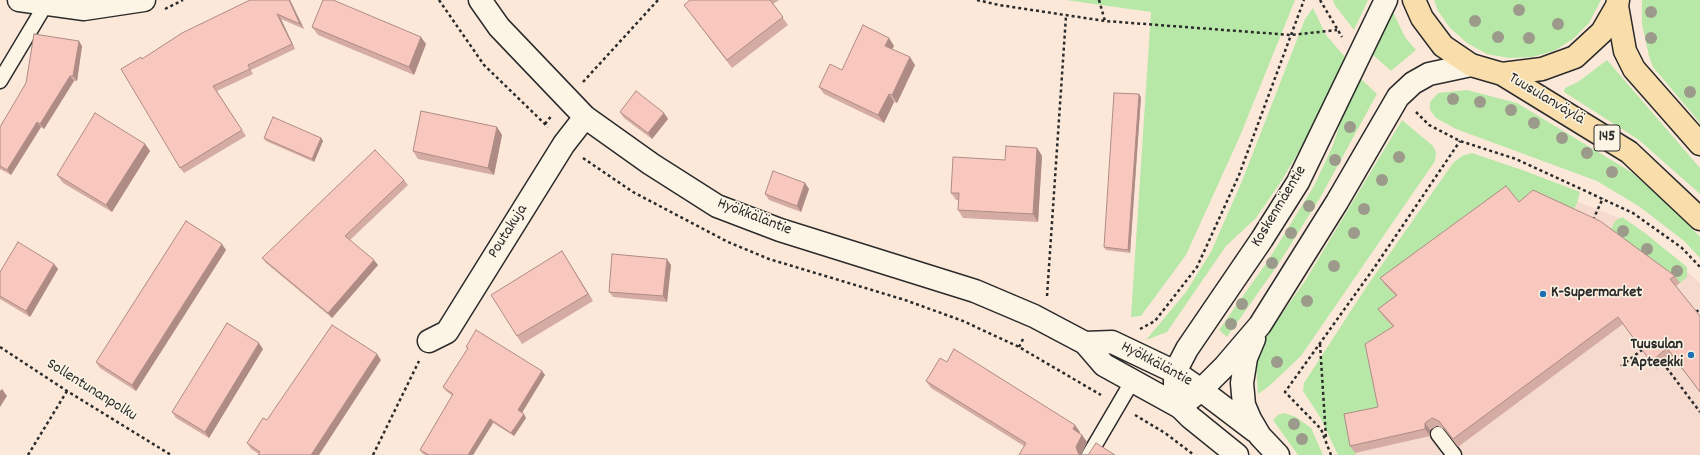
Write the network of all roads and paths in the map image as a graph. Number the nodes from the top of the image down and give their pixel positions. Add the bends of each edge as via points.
1 (19, 0) edge
2 (144, 0) edge
3 (480, 0) edge
4 (658, 0) edge
5 (977, 0) edge
6 (1099, 0) edge
7 (1304, 0) edge
8 (1320, 0) edge
9 (1386, 0) edge
10 (1414, 0) edge
11 (1617, 3) edge
12 (46, 4) junction
13 (1066, 16) junction
14 (1105, 22) junction
15 (1337, 30) junction
16 (1291, 35) junction
17 (1345, 40) dead end
18 (1471, 65) junction
19 (1502, 74) junction
20 (0, 81) edge
21 (566, 99) junction
22 (1414, 110) dead end
23 (585, 117) junction
24 (545, 124) dead end
25 (1460, 141) junction
26 (1700, 144) edge
27 (1603, 198) junction
28 (1700, 219) edge
29 (1592, 222) edge
30 (1700, 267) edge
31 (1040, 308) junction
32 (1700, 309) edge
33 (1696, 312) edge
34 (1260, 325) junction
35 (1137, 330) dead end
36 (429, 341) joint
37 (1085, 343) junction
38 (1320, 343) junction
39 (0, 347) edge
40 (1019, 347) dead end
41 (1642, 350) edge
42 (1663, 363) edge
43 (1621, 366) dead end
44 (1175, 372) junction
45 (1132, 380) junction
46 (1202, 390) junction
47 (67, 391) junction
48 (1180, 407) junction
49 (1700, 412) edge
50 (1438, 434) edge
51 (1260, 436) junction
52 (1326, 441) junction
53 (28, 455) edge
54 (171, 455) edge
55 (373, 455) edge
56 (1089, 455) edge
57 (1236, 455) edge
58 (1278, 455) edge
59 (1331, 455) edge
60 (1454, 455) edge

1 - 12 street
2 - 12 street via 84,9
3 - 21 street, Hyökkäläntie via 499,27
4 - 21 path
5 - 13 path
6 - 14 path
7 - 16 path
8 - 15 path
9 - 44 street, Koskenmäentie via 1298,182 1187,348
10 - 18 main road, 145 via 1422,18 1443,46
11 - 19 main road, 145 via 1602,32 1575,57 1542,69
11 - 26 main road, 145 via 1625,51 1634,69
12 - 20 lane
13 - 14 path
13 - 31 path
14 - 16 path
15 - 16 path
15 - 17 path
16 - 35 path via 1239,175 1197,267 1155,322
18 - 19 main road, 145
18 - 34 street via 1429,74 1413,83 1398,97 1337,202
19 - 28 main road, Tuusulanväylä / 145 via 1629,152
21 - 23 street, Hyökkäläntie
21 - 24 path
22 - 25 path via 1429,125
23 - 31 street, Hyökkäläntie via 650,164 717,206 780,230 975,291
23 - 36 street, Poutakuja via 564,144 447,332
25 - 27 path via 1516,159
25 - 38 path
27 - 29 path
27 - 30 path via 1633,212 1682,248
31 - 37 street, Hyökkäläntie
31 - 40 path
32 - 33 path
34 - 46 street
34 - 51 street via 1246,358 1242,383 1244,405
36 - 55 path
37 - 44 street, Hyökkäläntie via 1112,342
37 - 45 street, Hyökkäläntie via 1104,365
38 - 52 path
38 - 52 path via 1285,392 1321,429
39 - 47 path, Sollentunanpolku
41 - 43 path
42 - 49 path
44 - 46 street, Hyökkäläntie
44 - 48 street via 1175,387
45 - 48 street, Hyökkäläntie
45 - 56 lane
46 - 48 street
46 - 51 street, Hyökkäläntie
47 - 53 path
47 - 54 path, Sollentunanpolku
48 - 57 street
50 - 60 lane
51 - 58 street
52 - 59 path

